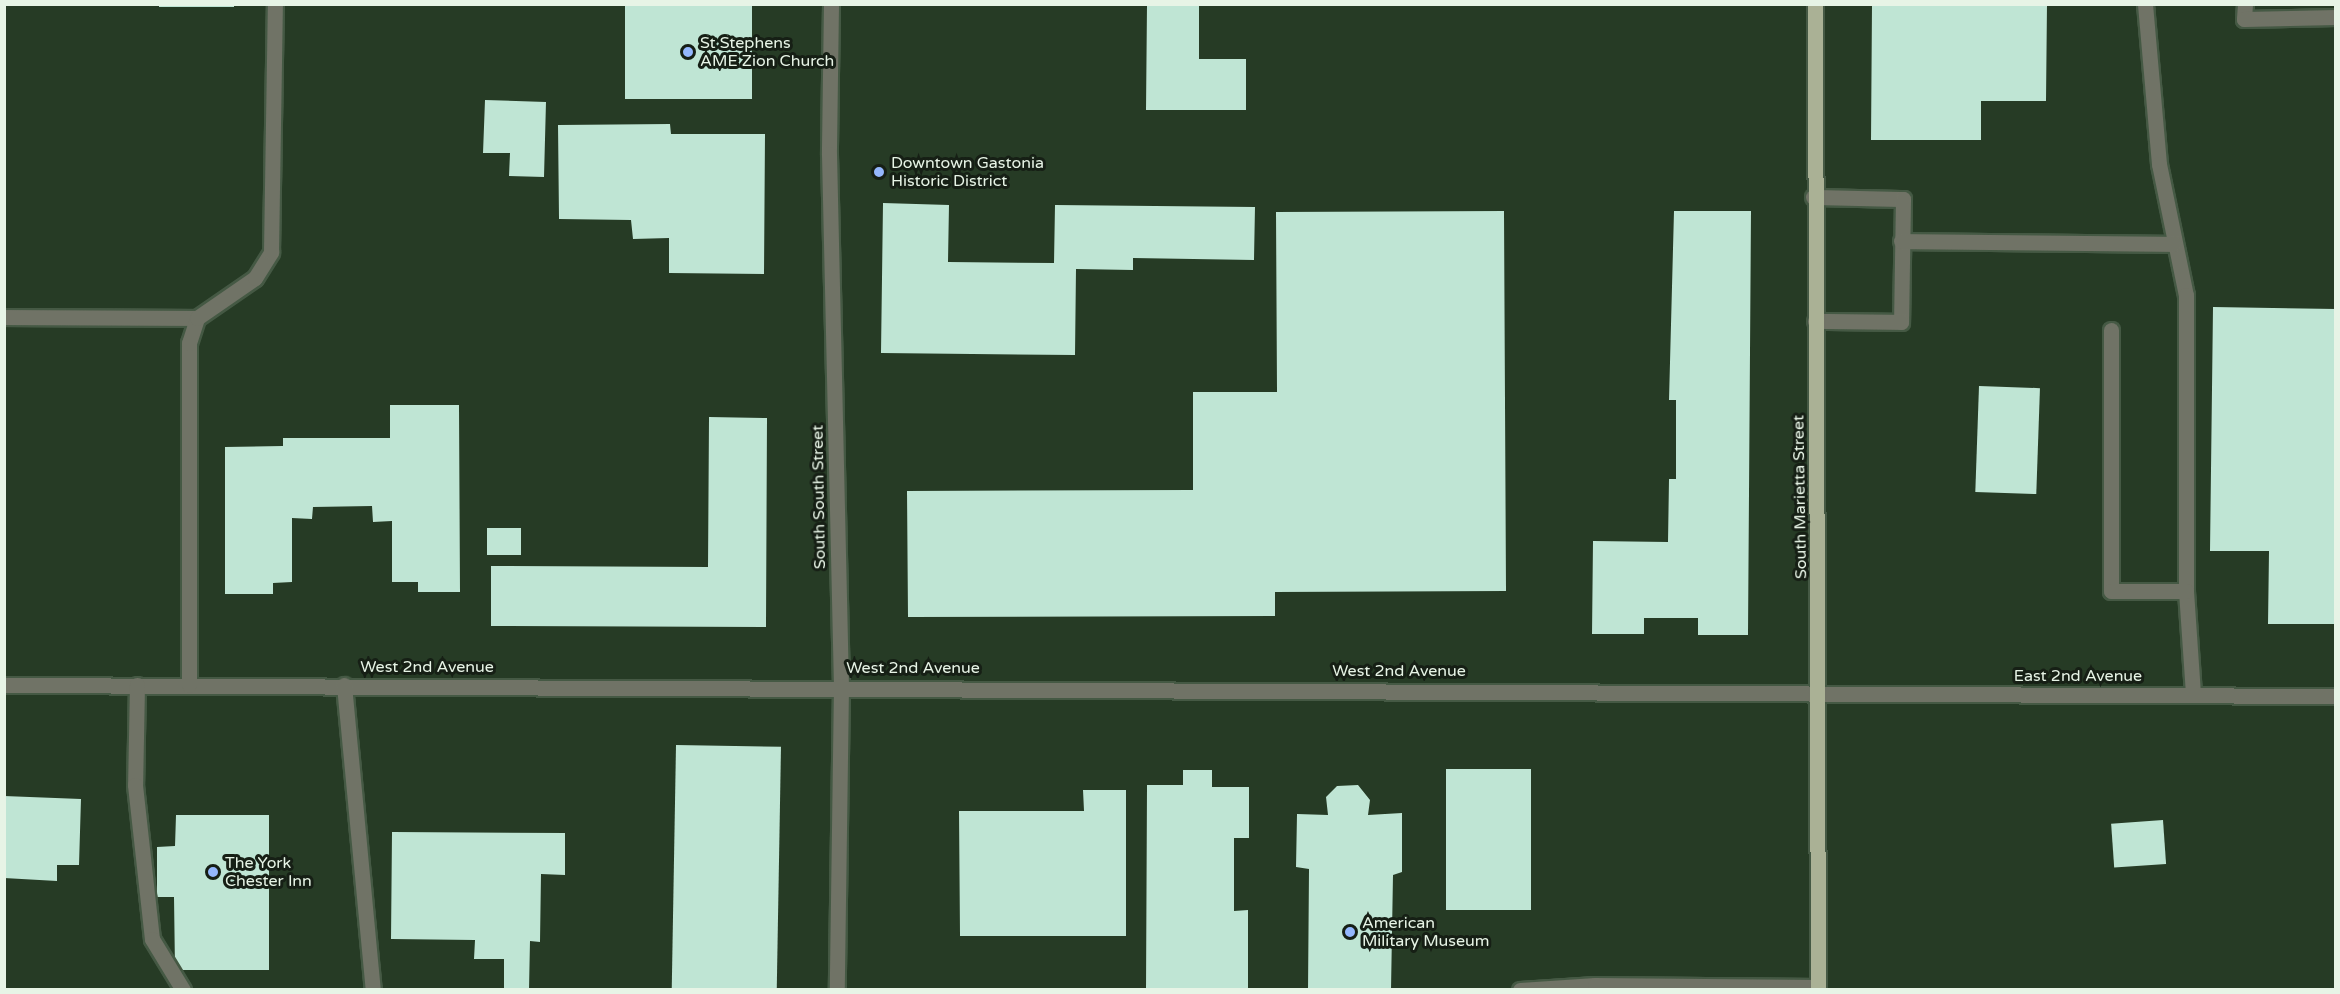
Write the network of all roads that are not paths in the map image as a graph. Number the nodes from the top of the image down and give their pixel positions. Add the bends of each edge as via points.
1 (275, 4) edge
2 (831, 4) edge
3 (1815, 4) edge
4 (2145, 4) edge
5 (2245, 4) edge
6 (2336, 17) edge
7 (1813, 197) junction
8 (1901, 242) junction
9 (2174, 244) junction
10 (4, 316) edge
11 (197, 318) junction
12 (1815, 321) junction
13 (2112, 330) dead end
14 (2186, 591) junction
15 (4, 685) edge
16 (137, 685) junction
17 (189, 685) junction
18 (344, 685) junction
19 (841, 686) junction
20 (1821, 692) junction
21 (2193, 695) junction
22 (2336, 696) edge
23 (1818, 988) edge
24 (183, 990) edge
25 (373, 990) edge
26 (837, 990) edge
27 (1520, 990) edge

1 - 11 street via 273,210 266,265 255,278
2 - 19 street, South South Street via 829,154
3 - 7 main road, South Marietta Street
4 - 9 street via 2159,164
5 - 6 street via 2244,19
7 - 8 street via 1903,199
7 - 12 main road, South Marietta Street
8 - 9 street
8 - 12 street via 1900,322
9 - 14 street via 2186,295
10 - 11 street
11 - 17 street via 189,343
12 - 20 main road, South Marietta Street
13 - 14 street via 2110,591
14 - 21 street
15 - 16 street, West 2nd Avenue
16 - 17 street, West 2nd Avenue
16 - 24 street via 135,785 152,939
17 - 18 street, West 2nd Avenue
18 - 19 street, West 2nd Avenue
18 - 25 street
19 - 20 street, West 2nd Avenue
19 - 26 street, South South Street
20 - 21 street, East 2nd Avenue
20 - 23 main road, South Marietta Street
21 - 22 street, East 2nd Avenue
23 - 27 street via 1595,985

